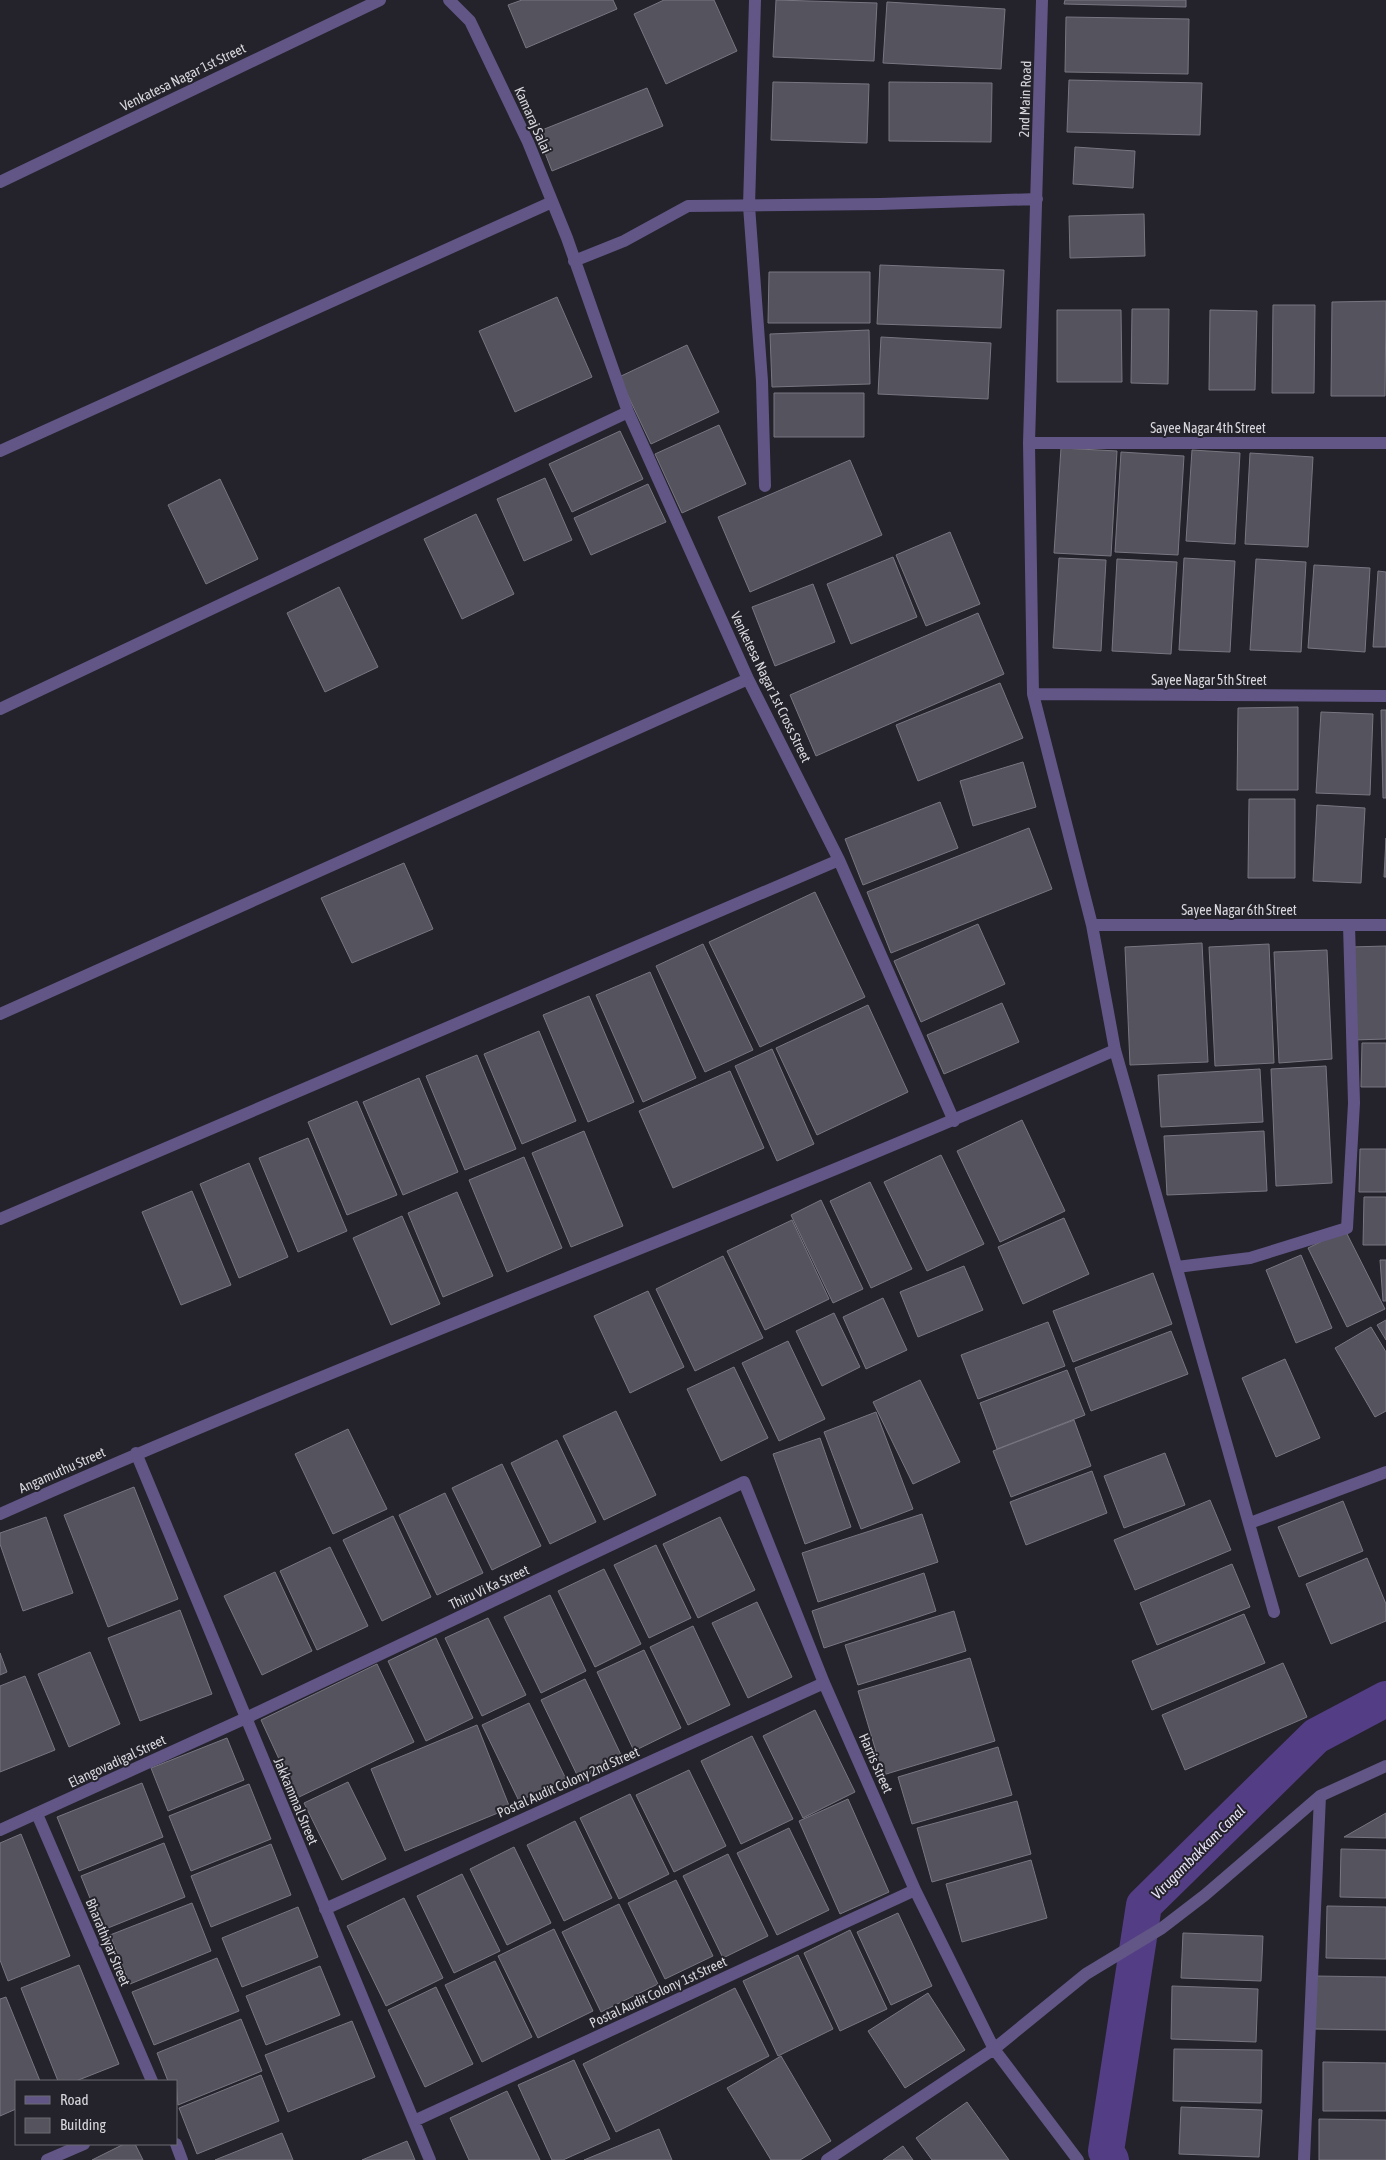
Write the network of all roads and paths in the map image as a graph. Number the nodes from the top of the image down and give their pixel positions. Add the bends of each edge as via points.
1 (380, 0) edge
2 (449, 0) edge
3 (755, 0) edge
4 (1042, 0) edge
5 (0, 182) edge
6 (1037, 199) junction
7 (552, 202) junction
8 (749, 206) junction
9 (574, 261) junction
10 (628, 412) junction
11 (1029, 442) junction
12 (1386, 443) edge
13 (0, 451) edge
14 (765, 486) dead end
15 (748, 679) junction
16 (1033, 694) junction
17 (1386, 696) edge
18 (0, 709) edge
19 (839, 860) junction
20 (1386, 924) edge
21 (1092, 925) junction
22 (1349, 925) junction
23 (0, 1014) edge
24 (1115, 1050) junction
25 (954, 1121) junction
26 (0, 1219) edge
27 (1177, 1267) junction
28 (136, 1453) junction
29 (1386, 1472) edge
30 (744, 1482) joint
31 (0, 1514) edge
32 (1250, 1524) junction
33 (1274, 1612) dead end
34 (824, 1682) junction
35 (246, 1718) junction
36 (1386, 1766) edge
37 (1320, 1796) junction
38 (36, 1814) junction
39 (0, 1830) edge
40 (916, 1890) junction
41 (325, 1909) junction
42 (994, 2049) junction
43 (152, 2080) edge
44 (414, 2121) junction
45 (82, 2145) edge
46 (176, 2145) edge
47 (46, 2160) edge
48 (182, 2160) edge
49 (430, 2160) edge
50 (827, 2160) edge
51 (1078, 2160) edge
52 (1304, 2160) edge

1 - 5 street, Venkatesa Nagar 1st Street
2 - 7 street, Kamaraj Salai via 470,20 528,142
3 - 8 street
4 - 6 street, 2nd Main Road
6 - 8 street
6 - 11 street, 2nd Main Road
7 - 9 street, Kamaraj Salai
7 - 13 street
8 - 9 street via 688,206 624,241
8 - 14 street via 762,381
9 - 10 street, Venketesa Nagar 1st Cross Street
10 - 15 street, Venketesa Nagar 1st Cross Street
10 - 18 street
11 - 12 street, Sayee Nagar 4th Street
11 - 16 street, 2nd Main Road
15 - 19 street, Venketesa Nagar 1st Cross Street
15 - 23 street
16 - 17 street, Sayee Nagar 5th Street
16 - 21 street, 2nd Main Road
19 - 25 street, Venketesa Nagar 1st Cross Street
19 - 26 street
20 - 22 street, Sayee Nagar 6th Street
21 - 22 street, Sayee Nagar 6th Street
21 - 24 street, 2nd Main Road
22 - 27 street via 1354,1103 1347,1228 1250,1258
24 - 25 street, Angamuthu Street
24 - 27 street, 2nd Main Road
25 - 28 street, Angamuthu Street
27 - 32 street, 2nd Main Road
28 - 31 street, Angamuthu Street
28 - 35 street, Jakkammal Street
29 - 32 street
30 - 34 street, Harris Street
30 - 35 street, Thiru Vi Ka Street
32 - 33 street, 2nd Main Road
34 - 40 street, Harris Street
34 - 41 street, Postal Audit Colony 2nd Street
35 - 38 street, Elangovadigal Street
35 - 41 street, Jakkammal Street
36 - 37 street
37 - 42 street via 1205,1896 1162,1928 1086,1974
37 - 52 street
38 - 39 street, Elangovadigal Street
38 - 43 street, Bharathiyar Street
40 - 42 street, Harris Street
40 - 44 street, Postal Audit Colony 1st Street
41 - 44 street, Jakkammal Street
42 - 50 street
42 - 51 street, Harris Street
44 - 49 street, Jakkammal Street
45 - 47 street
46 - 48 street

